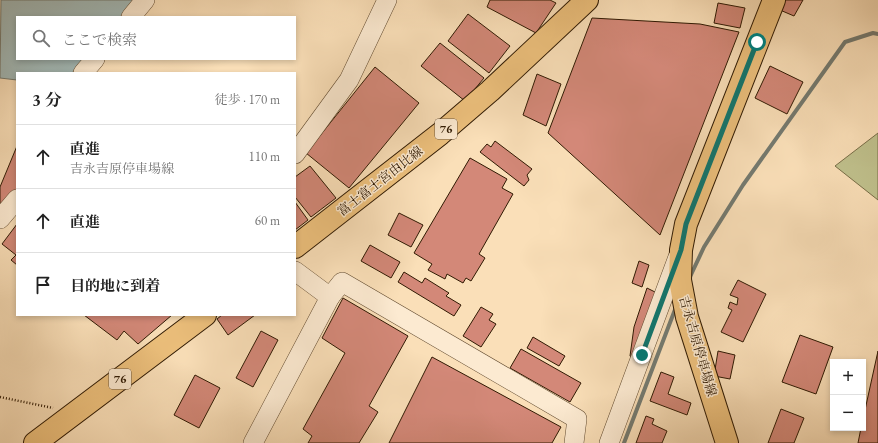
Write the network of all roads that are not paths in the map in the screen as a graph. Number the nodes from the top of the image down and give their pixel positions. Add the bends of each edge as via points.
1 (145, 0) edge
2 (387, 0) edge
3 (587, 0) edge
4 (774, 0) edge
5 (132, 16) edge
6 (94, 60) edge
7 (84, 72) edge
8 (296, 153) edge
9 (16, 200) edge
10 (0, 219) edge
11 (296, 246) edge
12 (681, 250) junction
13 (296, 272) edge
14 (330, 298) junction
15 (204, 316) edge
16 (35, 443) edge
17 (253, 443) edge
18 (574, 443) edge
19 (609, 443) edge
20 (727, 443) edge

1 - 5 street
2 - 8 street via 349,80
3 - 11 main road, 富士富士宮由比線 / 76 via 462,115
4 - 12 main road, 吉永吉原停車場線 via 686,224
6 - 7 street
9 - 10 street
12 - 19 street
12 - 20 main road, 吉永吉原停車場線 via 680,280 687,317
13 - 14 street
14 - 17 street
14 - 18 street via 342,282 577,419
15 - 16 main road, 76

